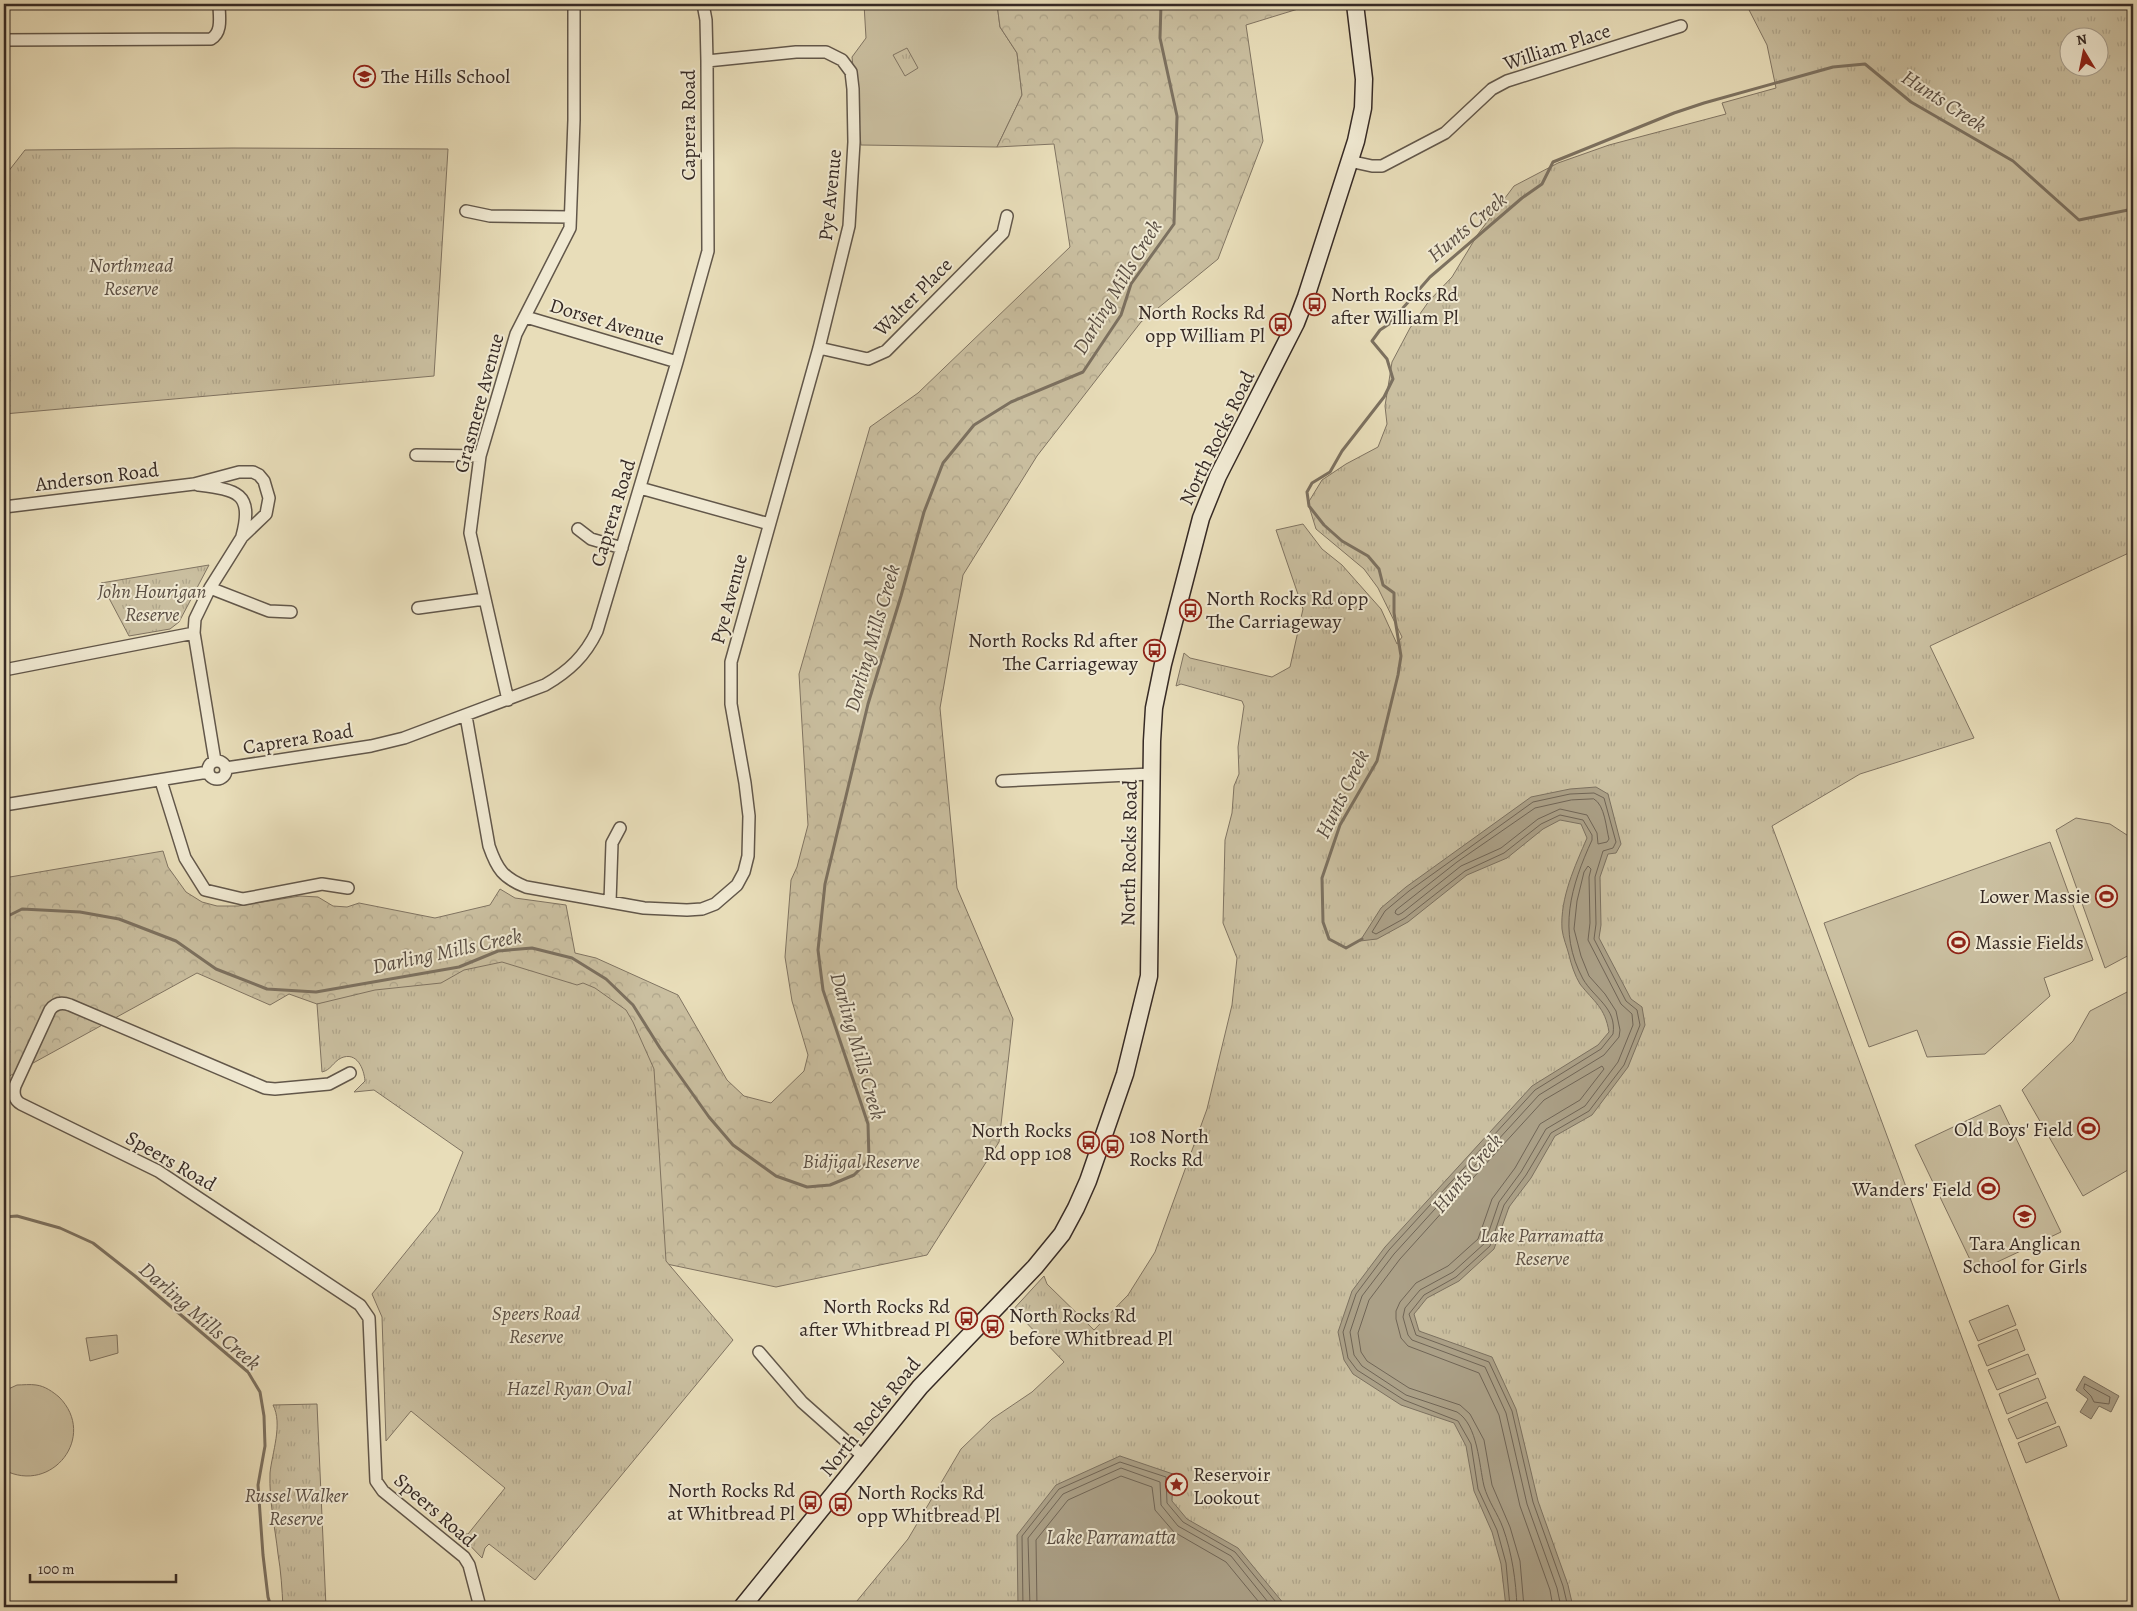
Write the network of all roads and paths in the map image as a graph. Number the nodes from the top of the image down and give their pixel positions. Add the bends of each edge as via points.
1 (219, 4) edge
2 (574, 4) edge
3 (703, 4) edge
4 (1355, 4) edge
5 (1681, 26) dead end
6 (4, 40) edge
7 (707, 61) junction
8 (1349, 161) junction
9 (466, 211) dead end
10 (1007, 216) dead end
11 (570, 217) junction
12 (526, 317) junction
13 (819, 348) junction
14 (677, 362) junction
15 (416, 455) dead end
16 (480, 456) junction
17 (194, 484) junction
18 (640, 488) junction
19 (4, 507) edge
20 (769, 524) junction
21 (578, 529) dead end
22 (242, 537) junction
23 (622, 548) junction
24 (210, 588) junction
25 (484, 599) junction
26 (418, 608) dead end
27 (291, 612) dead end
28 (194, 633) junction
29 (4, 670) edge
30 (508, 700) junction
31 (466, 716) junction
32 (215, 762) junction
33 (226, 768) junction
34 (208, 772) junction
35 (1151, 774) junction
36 (161, 781) junction
37 (1002, 781) dead end
38 (4, 805) edge
39 (620, 828) dead end
40 (348, 888) dead end
41 (610, 902) junction
42 (350, 1073) dead end
43 (758, 1352) dead end
44 (864, 1457) junction
45 (480, 1607) edge
46 (742, 1607) edge

1 - 6 street via 219,29 217,36 211,39
2 - 11 street, Grasmere Avenue
3 - 7 street, Caprera Road
4 - 8 main road, North Rocks Road via 1364,79 1364,108
5 - 8 street, William Place via 1507,81 1492,89 1445,133 1382,166
7 - 13 street, Pye Avenue via 826,52 842,60 851,72 854,142 849,226
7 - 14 street, Caprera Road via 708,251
8 - 35 main road, North Rocks Road via 1296,323 1200,518 1154,708
9 - 11 street via 490,216
10 - 13 street, Walter Place via 1003,233 886,351 868,359
11 - 12 street, Grasmere Avenue via 570,228
12 - 14 street, Dorset Avenue
12 - 16 street, Grasmere Avenue via 516,334
13 - 20 street, Pye Avenue
14 - 18 street, Caprera Road
15 - 16 street
16 - 25 street, Grasmere Avenue via 470,533
17 - 19 street, Anderson Road
17 - 22 street, Anderson Road via 224,488 239,495 247,513
17 - 22 street, Anderson Road via 239,472 259,475 268,490 269,506 266,514
18 - 20 street
18 - 23 street, Caprera Road
20 - 41 street, Pye Avenue via 731,662 732,710 749,816 748,856 744,872 727,896 702,909 644,908
21 - 23 street via 591,539
22 - 24 street, Anderson Road
23 - 30 street, Caprera Road via 597,631 588,649 562,675 545,686
24 - 27 street via 269,612
24 - 28 street, Anderson Road via 195,619
25 - 26 street
25 - 30 street, Grasmere Avenue
28 - 29 street
28 - 32 street
30 - 31 street, Caprera Road
31 - 33 street, Caprera Road via 371,746
31 - 41 street, Pye Avenue via 489,846 502,873 526,887
32 - 33 street
32 - 34 street
33 - 34 street via 219,779
34 - 36 street
35 - 37 street
35 - 44 main road, North Rocks Road via 1149,976 1125,1074 1088,1181 1070,1220 1048,1251 920,1387
36 - 38 street
36 - 40 street via 185,858 205,890 243,899 322,884
39 - 41 street via 612,842
42 - 45 street, Speers Road via 329,1084 265,1088 70,1004 61,1003 50,1010 14,1093 21,1104 163,1174 360,1305 369,1318 376,1481 382,1491 464,1557 469,1564
43 - 44 street via 802,1402
44 - 46 main road, North Rocks Road

